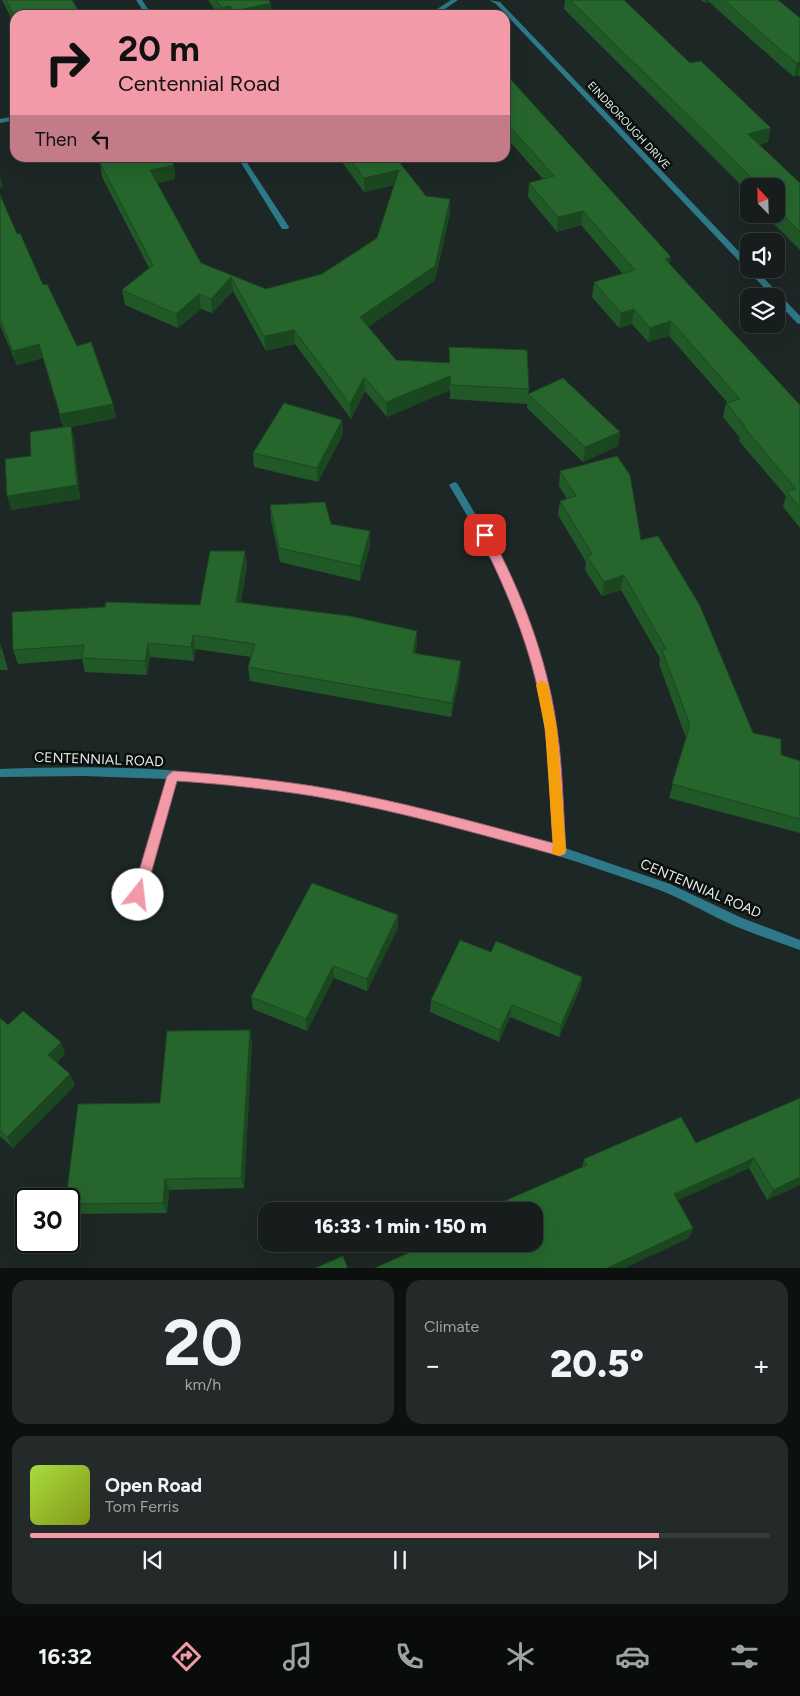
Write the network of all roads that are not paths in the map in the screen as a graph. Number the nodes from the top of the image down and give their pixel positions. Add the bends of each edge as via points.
1 (455, 0) edge
2 (492, 0) edge
3 (439, 10) edge
4 (505, 10) edge
5 (510, 16) edge
6 (244, 162) edge
7 (285, 227) dead end
8 (740, 257) edge
9 (759, 278) edge
10 (800, 321) edge
11 (454, 485) dead end
12 (0, 773) edge
13 (173, 776) junction
14 (560, 851) junction
15 (133, 912) dead end
16 (800, 945) edge

1 - 3 street
2 - 4 street, EINDBOROUGH DRIVE
5 - 8 street, EINDBOROUGH DRIVE
6 - 7 street
9 - 10 street, EINDBOROUGH DRIVE
11 - 14 street via 511,586 537,662 551,729
12 - 13 street, CENTENNIAL ROAD via 115,772
13 - 14 street, CENTENNIAL ROAD via 314,791 424,814
13 - 15 street
14 - 16 street, CENTENNIAL ROAD via 657,883 737,922

